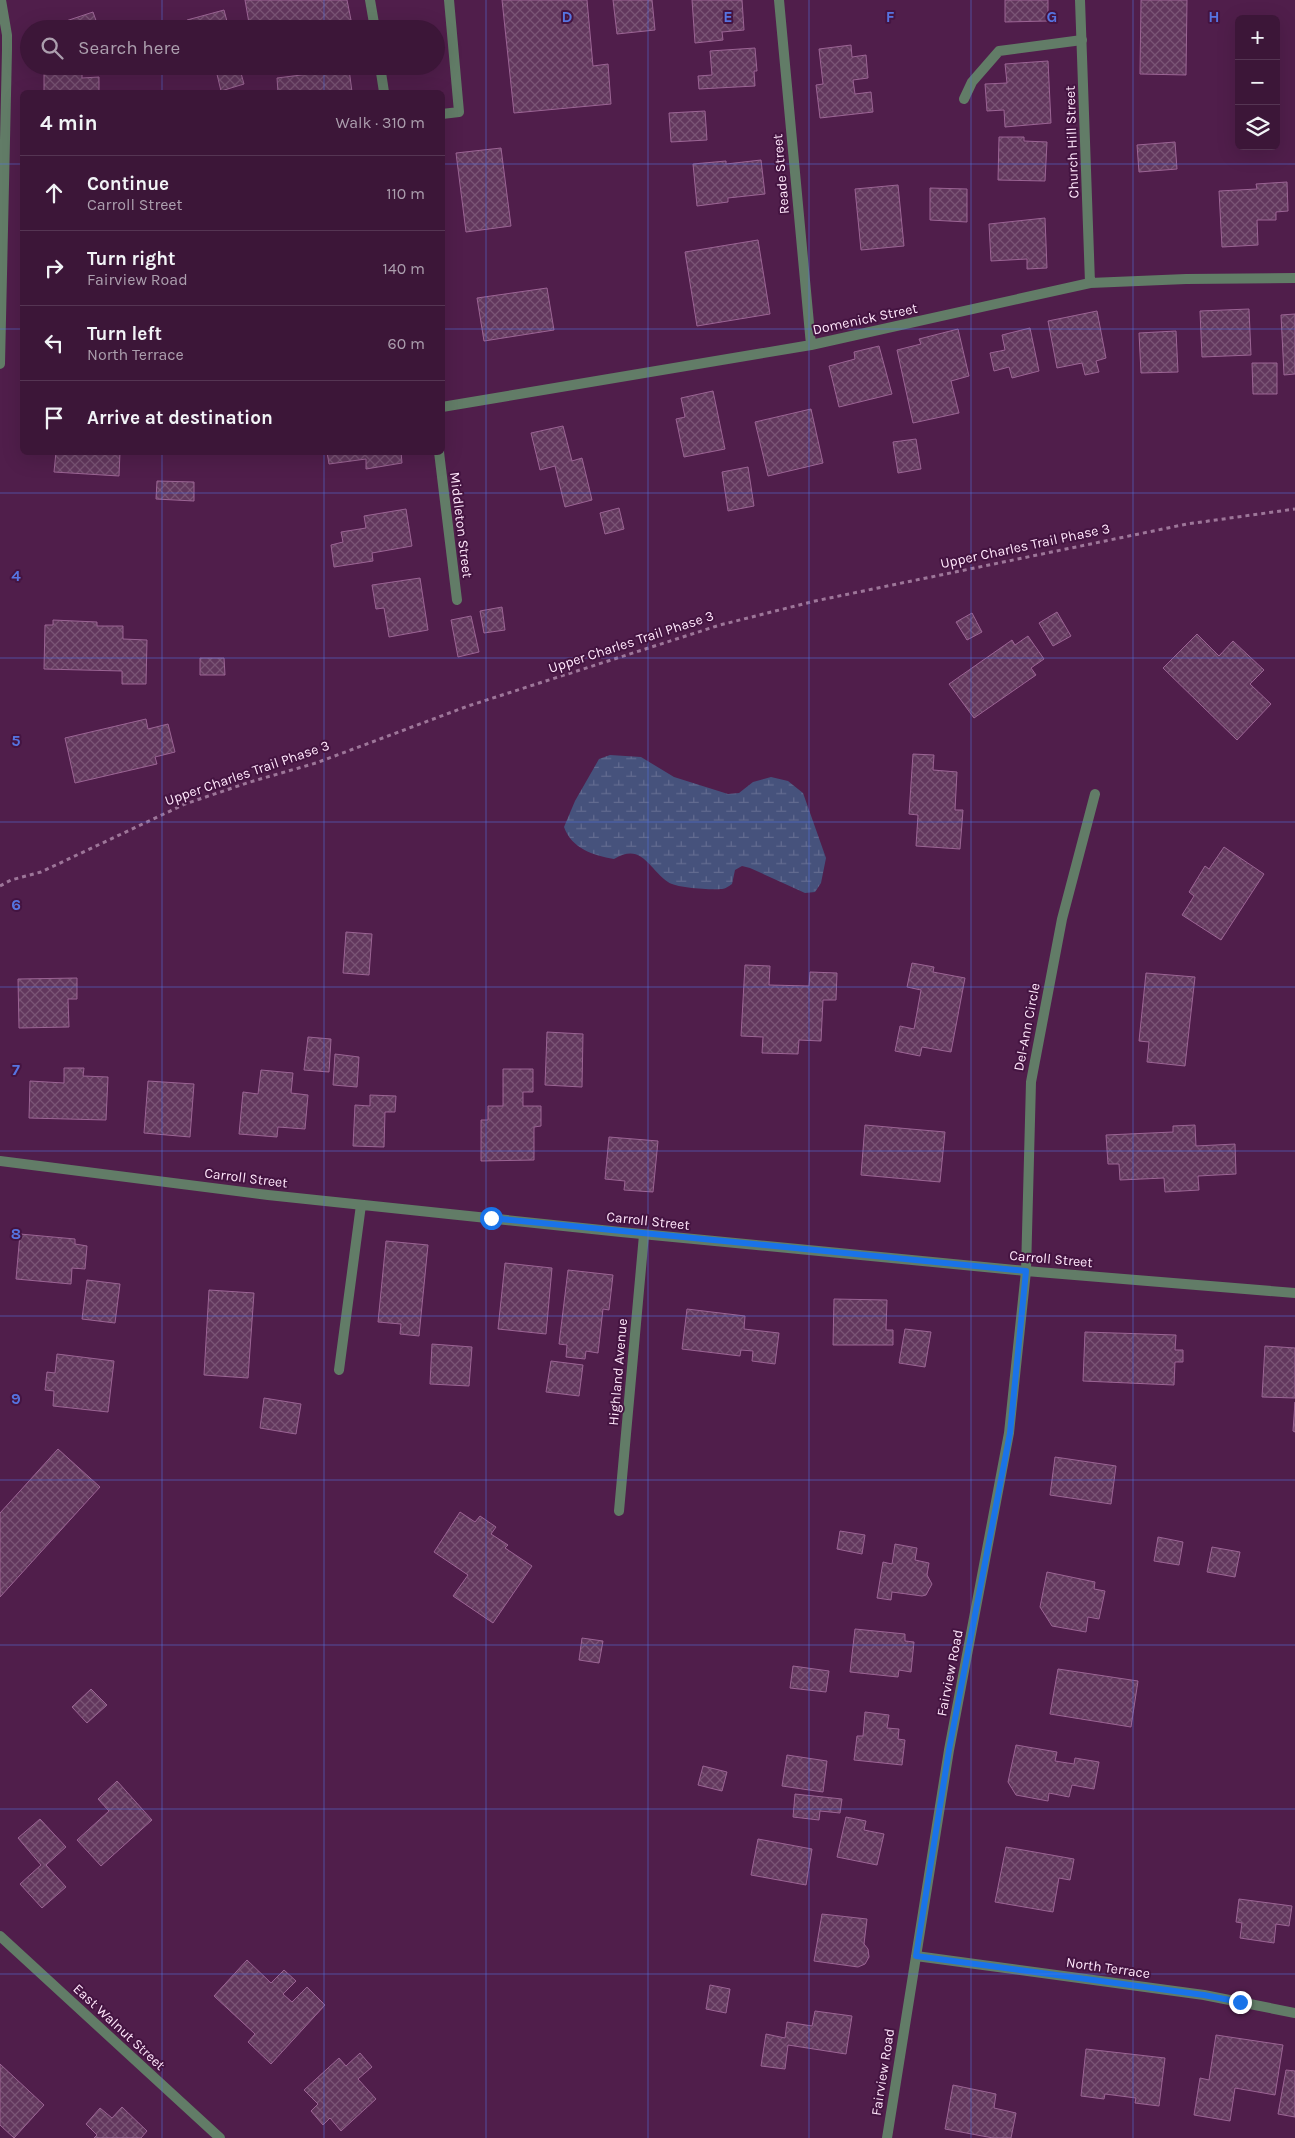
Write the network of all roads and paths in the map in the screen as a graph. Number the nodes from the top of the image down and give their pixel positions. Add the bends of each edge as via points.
1 (1, 0) edge
2 (370, 0) edge
3 (449, 0) edge
4 (779, 0) edge
5 (1080, 0) edge
6 (373, 20) edge
7 (1082, 40) junction
8 (381, 75) edge
9 (384, 90) edge
10 (964, 99) dead end
11 (445, 114) edge
12 (1295, 278) edge
13 (1090, 282) junction
14 (811, 345) junction
15 (0, 364) edge
16 (445, 406) edge
17 (438, 455) edge
18 (1295, 509) edge
19 (457, 600) dead end
20 (1095, 794) dead end
21 (0, 886) edge
22 (0, 1161) edge
23 (362, 1205) junction
24 (644, 1235) junction
25 (1026, 1271) junction
26 (1295, 1293) edge
27 (339, 1370) dead end
28 (619, 1512) dead end
29 (0, 1936) edge
30 (916, 1956) junction
31 (1295, 2013) edge
32 (220, 2138) edge
33 (887, 2138) edge

1 - 15 street via 7,50
2 - 6 street
3 - 11 street via 459,112
4 - 14 street, Reade Street
5 - 7 street, Church Hill Street
7 - 10 street via 999,51 972,82
7 - 13 street, Church Hill Street
8 - 9 street
12 - 13 street, Domenick Street
13 - 14 street, Domenick Street
14 - 16 street, Domenick Street
17 - 19 street, Middleton Street
18 - 21 path, Upper Charles Trail Phase 3 via 1187,524 815,600 720,625 452,711 316,763 185,804 41,872
20 - 25 street, Del-Ann Circle via 1062,919 1031,1082
22 - 23 street, Carroll Street
23 - 24 street, Carroll Street
23 - 27 street
24 - 25 street, Carroll Street
24 - 28 street, Highland Avenue
25 - 26 street, Carroll Street
25 - 30 street, Fairview Road via 1010,1433 949,1750
29 - 32 street, East Walnut Street
30 - 31 street, North Terrace via 1204,1995
30 - 33 street, Fairview Road

